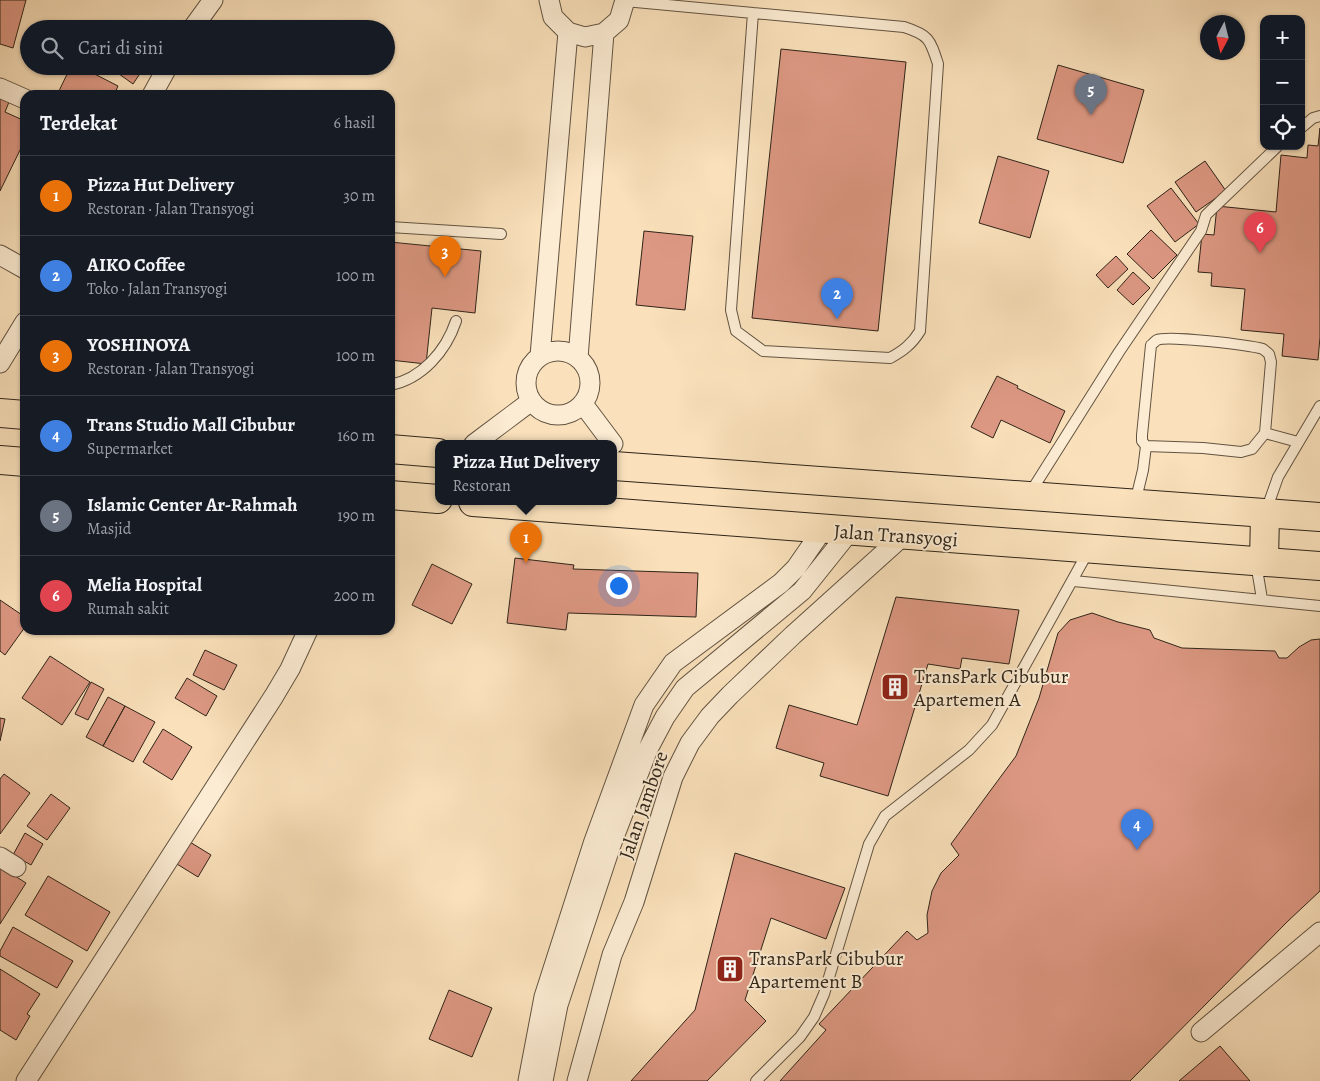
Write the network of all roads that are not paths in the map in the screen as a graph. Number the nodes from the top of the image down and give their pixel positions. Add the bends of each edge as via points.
1 (213, 0) edge
2 (549, 0) edge
3 (625, 1) edge
4 (753, 13) junction
5 (199, 20) edge
6 (568, 32) junction
7 (604, 33) junction
8 (163, 75) edge
9 (0, 88) edge
10 (155, 90) edge
11 (20, 97) edge
12 (1320, 116) edge
13 (1305, 125) edge
14 (1274, 150) edge
15 (395, 227) edge
16 (501, 234) dead end
17 (0, 255) edge
18 (20, 266) edge
19 (456, 321) dead end
20 (20, 330) edge
21 (540, 356) junction
22 (578, 358) junction
23 (0, 363) edge
24 (395, 383) edge
25 (530, 402) junction
26 (583, 404) junction
27 (1320, 406) edge
28 (0, 413) edge
29 (20, 415) edge
30 (1265, 433) junction
31 (479, 440) edge
32 (609, 440) edge
33 (1298, 442) junction
34 (1146, 446) junction
35 (395, 449) edge
36 (435, 452) edge
37 (617, 454) edge
38 (0, 460) edge
39 (20, 462) edge
40 (622, 466) edge
41 (395, 495) edge
42 (1028, 496) junction
43 (435, 499) edge
44 (1135, 503) junction
45 (512, 505) edge
46 (1265, 513) junction
47 (1320, 517) edge
48 (823, 529) junction
49 (850, 531) junction
50 (904, 535) junction
51 (1090, 549) junction
52 (1260, 562) junction
53 (1320, 566) edge
54 (1074, 580) junction
55 (1262, 599) junction
56 (1320, 606) edge
57 (306, 635) edge
58 (673, 664) junction
59 (686, 688) junction
60 (644, 705) junction
61 (665, 718) junction
62 (1320, 932) edge
63 (1201, 1032) dead end
64 (26, 1081) edge
65 (528, 1081) edge
66 (543, 1081) edge
67 (576, 1081) edge
68 (756, 1081) edge

1 - 5 street
2 - 6 street via 553,17
3 - 4 lane
3 - 7 street via 619,20
4 - 4 lane via 904,27 923,33 932,47 938,64 920,331 903,352 890,358 763,351 736,331 731,310
6 - 7 street via 585,37
6 - 21 street
7 - 22 street
8 - 10 street
9 - 11 street
12 - 13 lane
14 - 42 lane via 1206,215 1201,231 1119,352
15 - 16 lane
17 - 18 street
19 - 24 lane via 451,337 429,364 419,373
20 - 23 street
21 - 22 street via 559,351
21 - 25 street via 528,368 524,385
22 - 26 street via 588,372 590,389
25 - 26 street via 546,414 566,415
25 - 31 street
26 - 32 street
27 - 33 lane
28 - 29 highway
30 - 33 lane
30 - 34 lane via 1252,449 1241,452
30 - 34 lane via 1269,354 1255,346 1163,339 1151,345 1142,435
33 - 46 lane via 1278,477
34 - 44 lane
35 - 36 highway
37 - 40 street
38 - 39 highway
40 - 42 highway
41 - 43 highway
42 - 44 highway
44 - 46 highway
45 - 48 highway, Jalan Transyogi
46 - 47 highway
46 - 52 highway
48 - 49 highway, Jalan Transyogi
48 - 58 street via 796,568 781,583
49 - 50 highway, Jalan Transyogi
49 - 59 street via 802,591
50 - 51 highway, Jalan Transyogi
50 - 67 street, Jalan Jambore via 730,695 690,743 673,777 634,902 612,955
51 - 52 highway, Jalan Transyogi
51 - 54 lane
52 - 53 highway, Jalan Transyogi
52 - 55 lane
54 - 55 lane
54 - 68 lane via 992,725 969,750 885,816 869,844 814,1017 800,1037
55 - 56 lane
57 - 64 street via 274,696
58 - 59 street
58 - 60 street
59 - 61 street
60 - 61 street
60 - 65 street via 594,841 544,997
61 - 66 street via 648,749 611,845 558,1005
62 - 63 street

